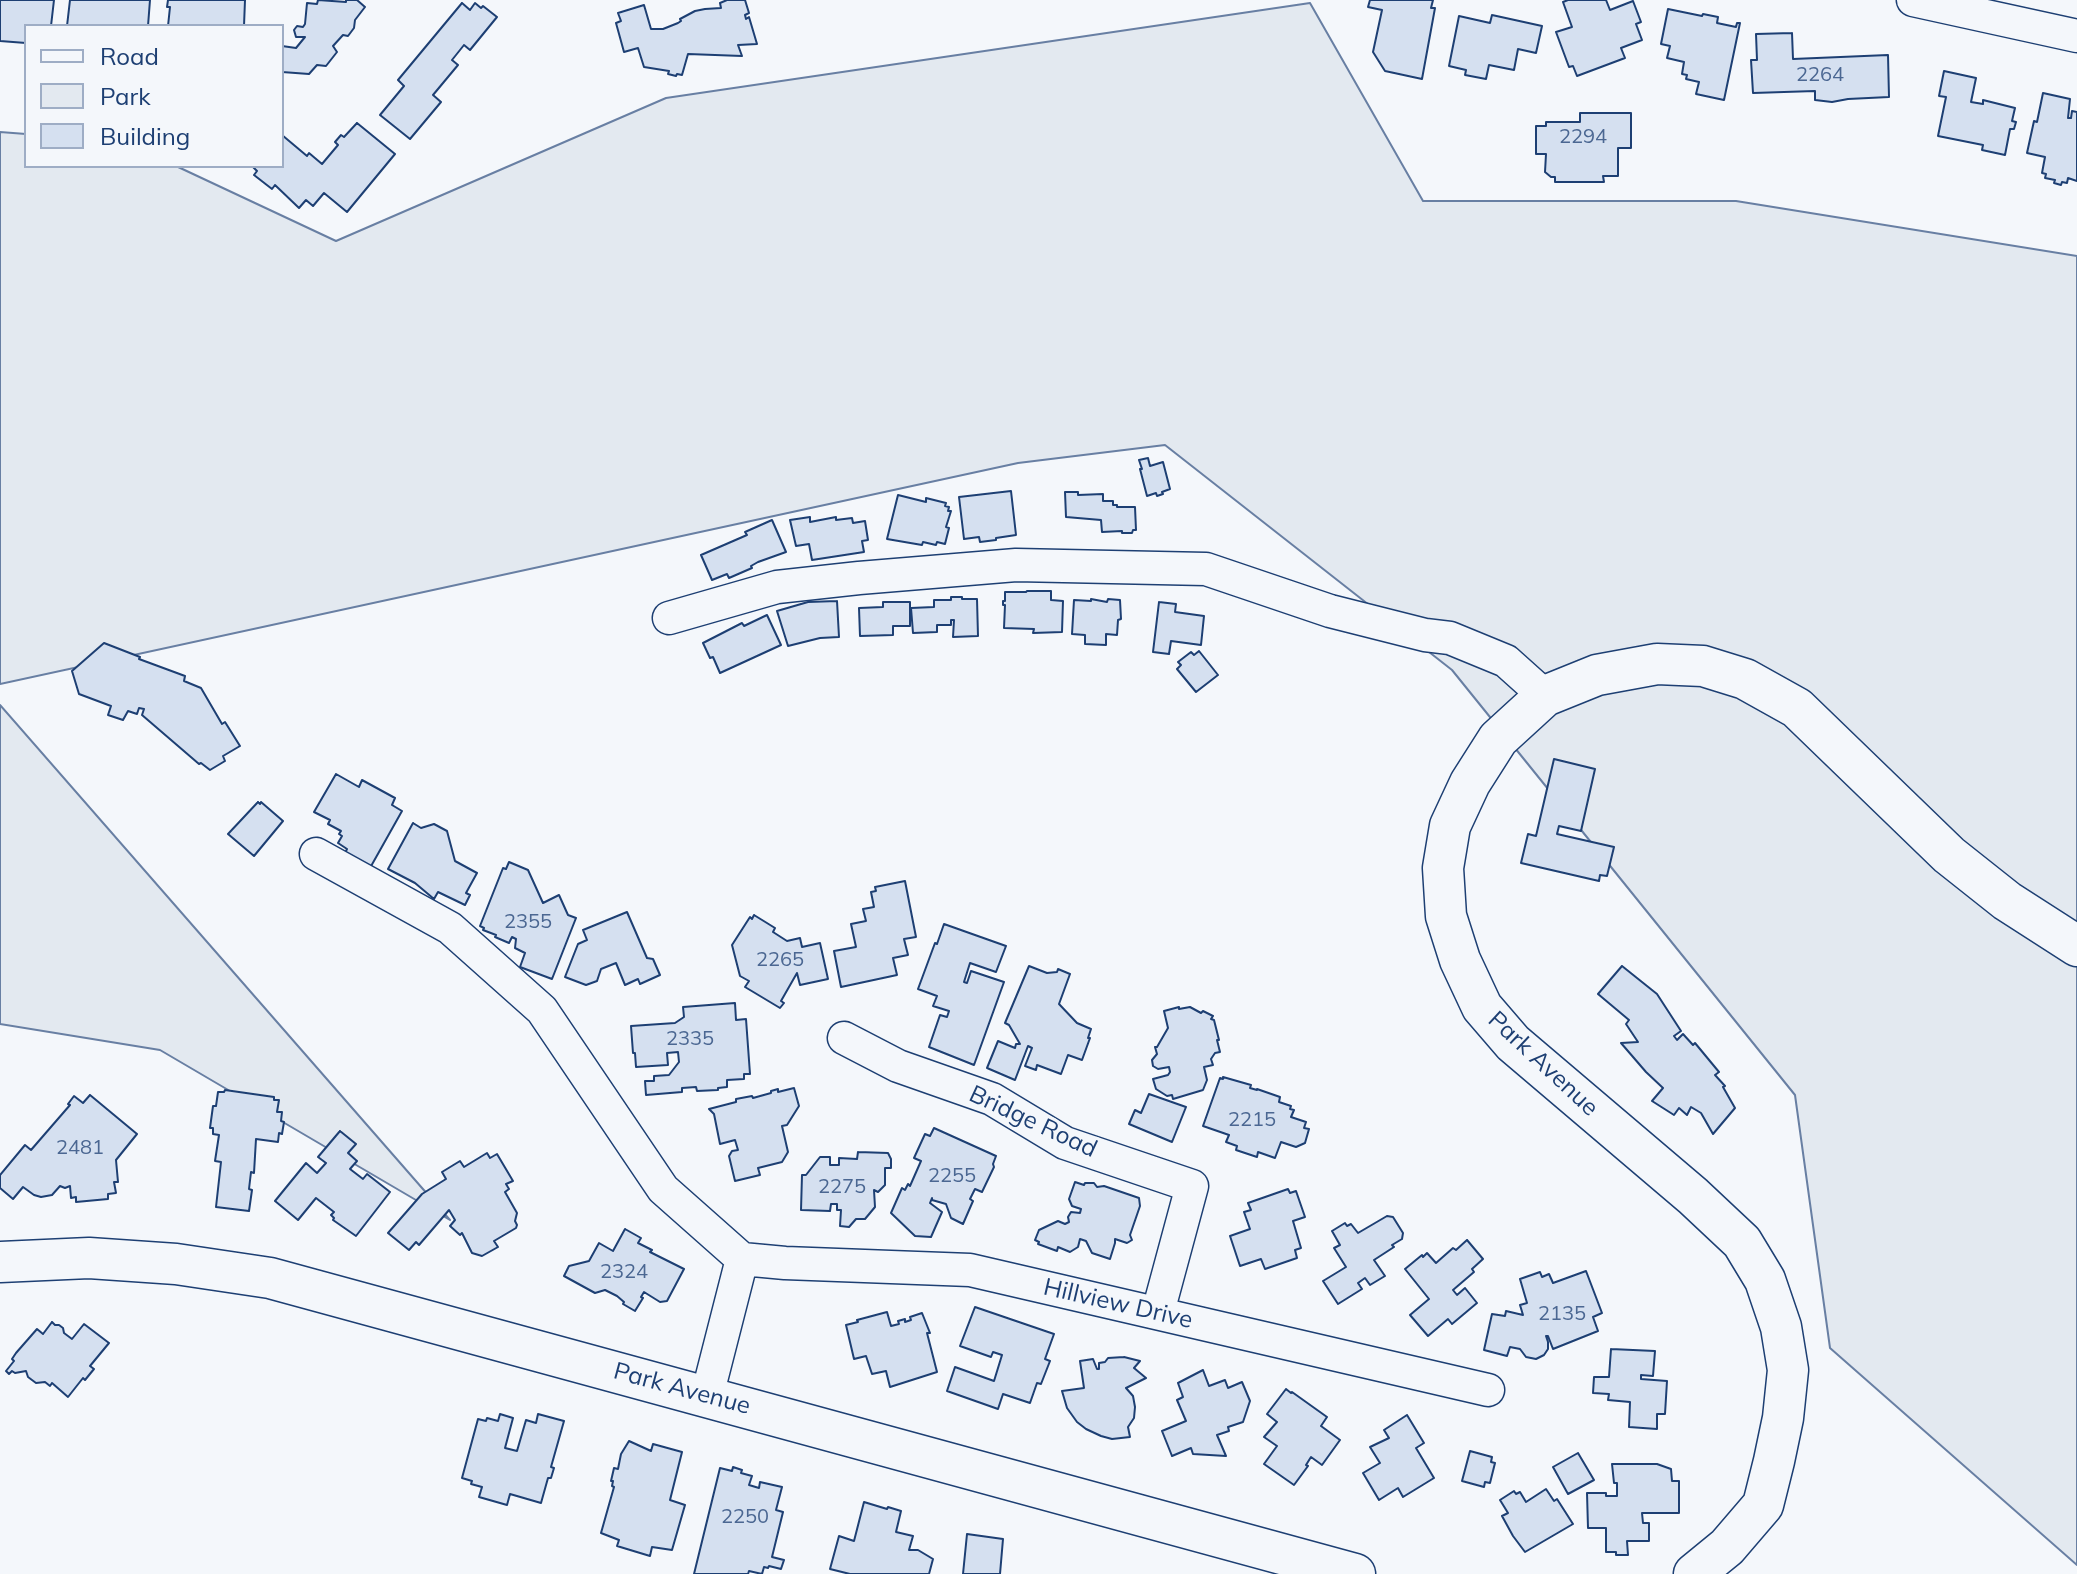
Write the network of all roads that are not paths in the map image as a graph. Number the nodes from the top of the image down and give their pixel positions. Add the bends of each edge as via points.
1 (1913, 0) edge
2 (2077, 36) edge
3 (669, 618) dead end
4 (1545, 696) junction
5 (316, 854) dead end
6 (2077, 946) edge
7 (844, 1038) dead end
8 (742, 1259) junction
9 (0, 1262) edge
10 (1158, 1312) junction
11 (1488, 1390) dead end
12 (707, 1396) junction
13 (1355, 1574) edge
14 (1694, 1574) edge

1 - 2 street
3 - 4 street via 777,587 859,578 1016,565 1206,569 1330,611 1450,638 1506,661
4 - 6 main road, Park Avenue via 1597,675 1657,664 1703,666 1745,679 1797,708 1949,855
4 - 14 main road, Park Avenue via 1498,739 1450,826 1443,868 1446,916 1482,1007 1513,1043 1742,1242 1765,1280 1788,1370 1774,1461 1763,1505 1727,1547
5 - 8 street via 450,928 542,1010 663,1189
7 - 10 street, Bridge Road via 898,1066 992,1099 1065,1143 1192,1186
8 - 10 street, Hillview Drive via 970,1270
8 - 12 street
9 - 12 main road, Park Avenue via 89,1258 270,1278
10 - 11 street, Hillview Drive
12 - 13 main road, Park Avenue

